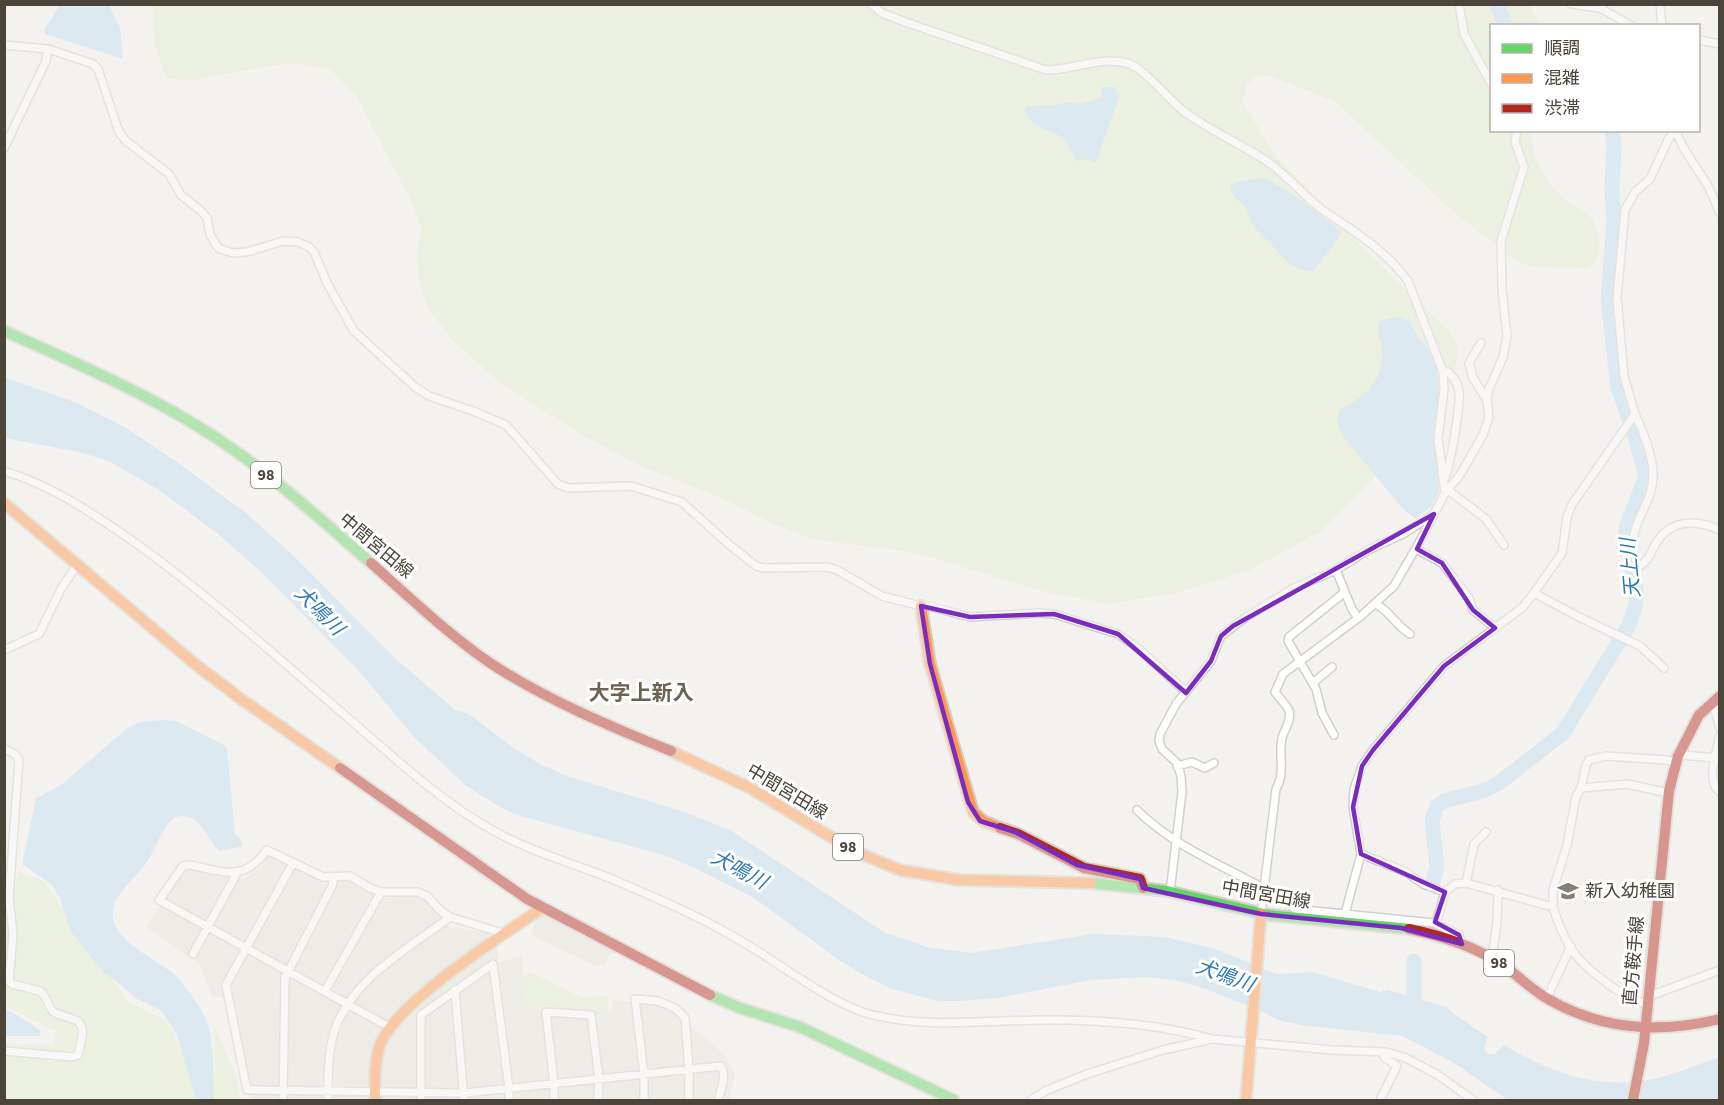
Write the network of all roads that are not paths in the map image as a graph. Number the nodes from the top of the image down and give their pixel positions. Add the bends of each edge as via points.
1 (871, 4) edge
2 (1459, 4) edge
3 (1571, 4) edge
4 (1660, 4) edge
5 (1628, 24) edge
6 (1662, 24) edge
7 (1700, 40) edge
8 (1719, 44) edge
9 (4, 45) edge
10 (48, 49) junction
11 (1490, 83) edge
12 (1517, 132) edge
13 (1674, 132) edge
14 (1676, 132) edge
15 (4, 148) edge
16 (1719, 213) edge
17 (4, 332) edge
18 (1481, 343) dead end
19 (1443, 372) junction
20 (1487, 400) junction
21 (1635, 414) junction
22 (4, 471) edge
23 (1444, 479) junction
24 (1446, 491) junction
25 (4, 503) edge
26 (1434, 514) junction
27 (1719, 530) edge
28 (1504, 545) dead end
29 (1416, 549) junction
30 (77, 565) junction
31 (1336, 570) junction
32 (1345, 592) junction
33 (1534, 592) junction
34 (1376, 604) junction
35 (921, 606) junction
36 (1358, 618) junction
37 (1495, 628) junction
38 (1410, 634) dead end
39 (4, 650) edge
40 (1301, 661) junction
41 (1332, 668) dead end
42 (1664, 668) dead end
43 (1313, 683) junction
44 (1185, 691) junction
45 (1719, 696) edge
46 (1709, 703) junction
47 (1719, 728) edge
48 (1334, 735) dead end
49 (1719, 736) edge
50 (4, 749) edge
51 (1716, 758) junction
52 (1677, 760) junction
53 (1214, 763) dead end
54 (1178, 766) junction
55 (1581, 788) junction
56 (1719, 792) edge
57 (1669, 793) junction
58 (1137, 810) dead end
59 (1486, 832) dead end
60 (1176, 839) junction
61 (1361, 854) junction
62 (293, 863) junction
63 (237, 873) junction
64 (334, 878) junction
65 (1466, 883) junction
66 (1143, 888) junction
67 (1263, 888) junction
68 (1498, 890) junction
69 (381, 892) junction
70 (1170, 892) junction
71 (1445, 892) junction
72 (1553, 907) junction
73 (542, 908) junction
74 (1261, 914) junction
75 (1346, 914) junction
76 (450, 917) junction
77 (1436, 924) junction
78 (208, 927) junction
79 (506, 934) junction
80 (1462, 944) junction
81 (1571, 946) junction
82 (247, 949) junction
83 (193, 954) dead end
84 (1492, 958) junction
85 (1719, 970) edge
86 (287, 972) junction
87 (455, 990) junction
88 (325, 991) junction
89 (1547, 998) junction
90 (1647, 1001) junction
91 (348, 1004) junction
92 (1719, 1019) edge
93 (389, 1027) junction
94 (1644, 1030) junction
95 (1212, 1040) junction
96 (1251, 1040) junction
97 (4, 1051) edge
98 (1383, 1052) junction
99 (689, 1069) junction
100 (644, 1074) junction
101 (599, 1079) junction
102 (554, 1084) junction
103 (509, 1088) junction
104 (284, 1091) junction
105 (328, 1091) junction
106 (375, 1096) edge
107 (421, 1096) edge
108 (464, 1097) edge
109 (1471, 1100) edge
110 (284, 1101) edge
111 (328, 1101) edge
112 (509, 1101) edge
113 (554, 1101) edge
114 (598, 1101) edge
115 (644, 1101) edge
116 (689, 1101) edge
117 (718, 1101) edge
118 (954, 1101) edge
119 (1031, 1101) edge
120 (1246, 1101) edge
121 (1380, 1101) edge
122 (1633, 1101) edge

1 - 19 street via 905,22 1046,70 1099,62 1137,66 1185,112 1266,160 1400,269
2 - 11 street via 1464,34
3 - 5 street via 1600,8
4 - 6 street
7 - 8 street
9 - 10 street
10 - 15 street via 46,61
10 - 35 street via 98,69 119,132 169,174 181,195 207,218 216,245 233,253 283,241 309,247 354,331 429,396 506,425 558,484 568,488 632,486 668,496 682,502 756,566 828,567 882,596
12 - 20 street via 1515,141 1524,166 1501,241 1507,336
13 - 21 street via 1650,179 1635,192 1624,210 1617,297 1624,376
14 - 16 street
17 - 66 main road, 中間宮田線 / 98 via 111,378 222,442 264,472 488,662 537,694 734,779 872,860 934,877
18 - 20 street via 1470,363 1473,378
19 - 23 street via 1437,438
19 - 23 street via 1454,377 1459,394 1450,466
20 - 24 street via 1489,417 1483,435
21 - 27 street via 1653,473 1647,501 1634,529 1637,565 1645,562 1661,536 1684,522 1698,522
21 - 33 street via 1571,506 1563,553
22 - 95 street via 39,483 90,511 164,563 405,767 474,819 535,850 698,917 817,990 867,1014 923,1023 1107,1022 1184,1032
23 - 24 street
24 - 26 street
24 - 28 street via 1486,519
25 - 30 main road
26 - 29 street
26 - 31 street
29 - 34 street via 1394,586
29 - 37 street via 1442,563 1469,598 1473,610
30 - 39 street via 39,634
30 - 73 main road via 241,699
31 - 32 street
31 - 44 street via 1294,588 1233,626 1221,636 1211,661
32 - 36 street
32 - 40 street via 1289,637
33 - 37 street via 1522,608
33 - 42 street via 1640,646
34 - 36 street
34 - 38 street
35 - 44 street via 970,617 1054,614 1118,634
35 - 66 main road via 930,664 973,812 980,821 1015,832 1077,866 1140,879
36 - 40 street
37 - 61 street via 1433,677 1362,766 1353,807
40 - 43 street
40 - 67 street via 1283,674 1275,692 1289,710 1289,717 1282,737 1282,780 1276,789
41 - 43 street
43 - 48 street
44 - 54 street via 1159,741
45 - 46 main road, 直方鞍手線
46 - 47 street via 1714,707
46 - 52 main road, 直方鞍手線
49 - 51 street
50 - 97 street via 19,760 9,897 13,934 9,981 44,994 51,1009 78,1022 83,1030 78,1055 72,1057
51 - 52 street
51 - 56 street via 1712,779
52 - 55 street via 1589,760
52 - 57 main road, 直方鞍手線
53 - 54 street via 1205,768 1196,762
54 - 60 street via 1182,792
55 - 57 street via 1628,784
55 - 72 street via 1553,890
57 - 90 main road, 直方鞍手線
58 - 60 street
59 - 65 street via 1474,844
60 - 67 street
60 - 70 street
61 - 71 street
61 - 75 street
62 - 63 street via 267,850 259,861
62 - 64 street
62 - 82 street
63 - 78 street
63 - 78 street via 183,866 159,900
64 - 69 street via 350,876
64 - 86 street
65 - 68 street
65 - 71 street via 1455,884
66 - 70 main road, 中間宮田線 / 98
67 - 74 street
67 - 75 street via 1274,891 1295,909
68 - 72 street
68 - 84 street
69 - 76 street via 418,892 428,896
69 - 88 street
70 - 74 main road, 中間宮田線 / 98
71 - 77 street
72 - 81 street
73 - 79 main road
73 - 118 main road via 711,995 800,1027
74 - 80 main road, 中間宮田線 / 98 via 1401,928 1432,933
74 - 96 main road
75 - 77 street
76 - 79 street
76 - 91 street via 366,980
77 - 80 street via 1459,935
78 - 82 street
78 - 83 street
79 - 93 main road via 443,980
80 - 84 main road, 中間宮田線 / 98
81 - 89 street
81 - 90 street via 1613,989 1629,998
82 - 86 street
82 - 104 street via 226,991 247,1090
84 - 89 main road, 中間宮田線 / 98
85 - 90 street
86 - 88 street
86 - 104 street
87 - 103 street via 493,964
87 - 107 street via 422,1015
87 - 108 street
88 - 91 street
89 - 94 main road, 中間宮田線 / 98 via 1612,1026
90 - 94 main road, 直方鞍手線
91 - 93 street
91 - 105 street via 334,1031
92 - 94 main road, 中間宮田線 / 98
93 - 106 main road via 376,1060
94 - 122 main road, 直方鞍手線
95 - 96 street
95 - 119 street via 1163,1050 1087,1074
96 - 98 street
96 - 120 main road
98 - 109 street via 1406,1058 1438,1075
98 - 121 street via 1397,1066
99 - 100 street
99 - 100 street via 685,1018 675,1008 658,1001 635,999
99 - 116 street
99 - 117 street via 720,1066 724,1072
100 - 101 street
100 - 115 street
101 - 102 street
101 - 102 street via 591,1015 546,1012
101 - 114 street
102 - 103 street
102 - 113 street
103 - 108 street
103 - 112 street
104 - 105 street
104 - 110 street
105 - 106 street
105 - 111 street
106 - 107 street
107 - 108 street

